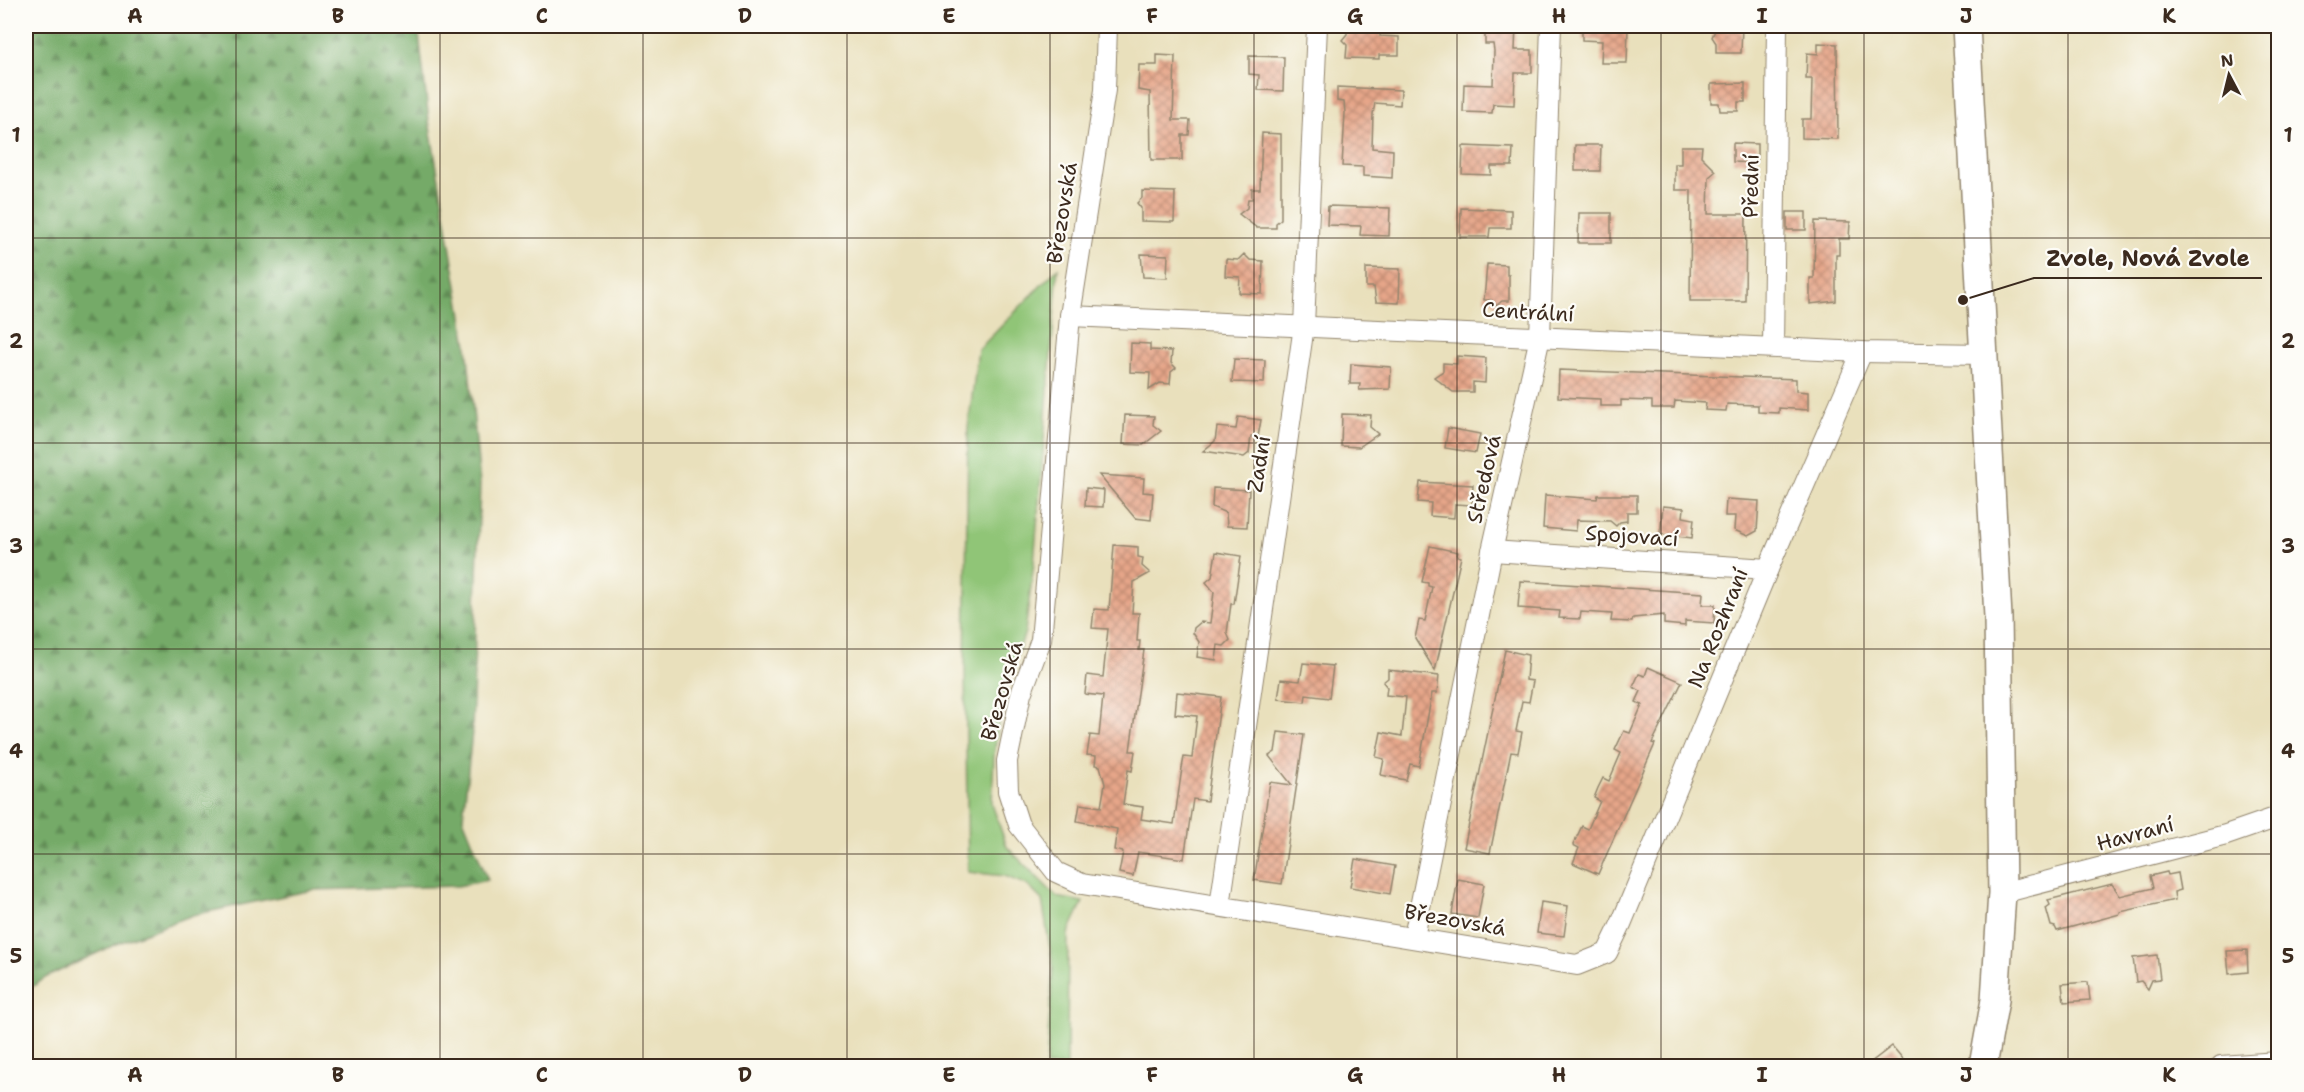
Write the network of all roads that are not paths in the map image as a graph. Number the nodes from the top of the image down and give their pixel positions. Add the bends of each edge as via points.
1 (1107, 26) edge
2 (1317, 26) edge
3 (1551, 26) edge
4 (1777, 26) edge
5 (1966, 26) edge
6 (1070, 316) junction
7 (1304, 326) junction
8 (1540, 337) junction
9 (1773, 347) junction
10 (1862, 352) junction
11 (1983, 354) junction
12 (1492, 551) junction
13 (1768, 569) junction
14 (2278, 817) edge
15 (2002, 893) junction
16 (1220, 906) junction
17 (1622, 924) joint
18 (1414, 937) junction
19 (2278, 1062) edge
20 (1983, 1066) edge
21 (2221, 1066) edge

1 - 6 street, Březovská via 1105,90
2 - 7 street, Zadní
3 - 8 street, Středová
4 - 9 street, Přední
5 - 11 street
6 - 7 street, Centrální
6 - 16 street, Březovská via 1041,640 1022,694 1008,761 1008,792 1019,825 1056,872 1082,884
7 - 8 street, Centrální
7 - 16 street, Zadní
8 - 9 street, Centrální
8 - 12 street, Středová
9 - 10 street, Centrální
10 - 11 street, Centrální
10 - 13 street, Na Rozhraní
11 - 15 street via 1998,617
12 - 13 street, Spojovací
12 - 18 street, Středová
13 - 17 street, Na Rozhraní
14 - 15 street, Havraní via 2226,835
15 - 20 street via 1995,1000
16 - 18 street, Březovská
17 - 18 street, Březovská via 1607,952 1577,965
19 - 21 street

